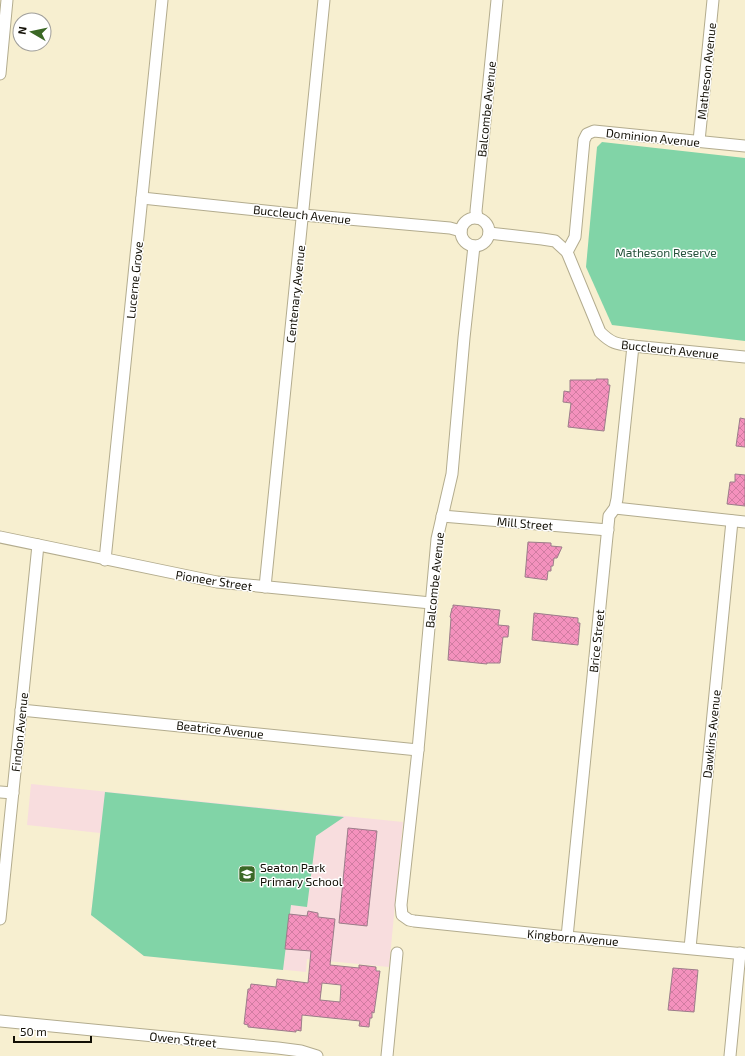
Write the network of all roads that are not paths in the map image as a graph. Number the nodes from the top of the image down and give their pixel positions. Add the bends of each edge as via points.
1 (7, 0) edge
2 (162, 0) edge
3 (324, 0) edge
4 (497, 0) edge
5 (713, 0) edge
6 (0, 74) edge
7 (699, 141) junction
8 (745, 146) edge
9 (142, 198) junction
10 (303, 215) junction
11 (477, 218) junction
12 (461, 231) junction
13 (489, 233) junction
14 (474, 246) junction
15 (567, 252) junction
16 (633, 346) junction
17 (745, 357) edge
18 (615, 508) junction
19 (442, 516) junction
20 (732, 521) junction
21 (745, 522) edge
22 (608, 530) junction
23 (0, 537) edge
24 (38, 545) junction
25 (106, 560) junction
26 (266, 587) junction
27 (431, 603) junction
28 (22, 710) junction
29 (418, 750) junction
30 (0, 792) edge
31 (13, 794) junction
32 (402, 915) joint
33 (0, 919) edge
34 (567, 937) junction
35 (690, 948) junction
36 (397, 953) dead end
37 (742, 953) edge
38 (0, 1021) edge
39 (317, 1056) edge
40 (387, 1056) edge
41 (730, 1056) edge

1 - 6 street
2 - 9 street, Lucerne Grove
3 - 10 street, Centenary Avenue
4 - 11 street, Balcombe Avenue
5 - 7 street, Matheson Avenue
7 - 8 street, Dominion Avenue
7 - 15 street, Dominion Avenue via 594,131 588,134 584,140 575,236
9 - 10 street, Buccleuch Avenue
9 - 25 street, Lucerne Grove
10 - 12 street, Buccleuch Avenue
10 - 26 street, Centenary Avenue
11 - 12 street via 464,222
11 - 13 street via 484,221
12 - 14 street via 463,240
13 - 14 street via 482,243
13 - 15 street via 555,241
14 - 19 street, Balcombe Avenue via 452,474
15 - 16 street, Buccleuch Avenue via 600,332 617,344
16 - 17 street, Buccleuch Avenue
16 - 18 street, Brice Street
18 - 20 street
18 - 22 street, Brice Street via 609,516
19 - 22 street, Mill Street
19 - 27 street, Balcombe Avenue via 437,538
20 - 21 street
20 - 35 street, Dawkins Avenue
22 - 34 street, Brice Street
23 - 24 street, Pioneer Street
24 - 25 street, Pioneer Street
24 - 28 street, Findon Avenue
25 - 26 street, Pioneer Street via 217,582
26 - 27 street, Pioneer Street
27 - 29 street, Balcombe Avenue
28 - 29 street, Beatrice Avenue
28 - 31 street, Findon Avenue
29 - 32 street, Balcombe Avenue
30 - 31 street
31 - 33 street, Findon Avenue
32 - 34 street, Kingborn Avenue via 414,921
34 - 35 street, Kingborn Avenue
35 - 37 street, Kingborn Avenue
36 - 40 street
37 - 41 street
38 - 39 street, Owen Street via 278,1048

